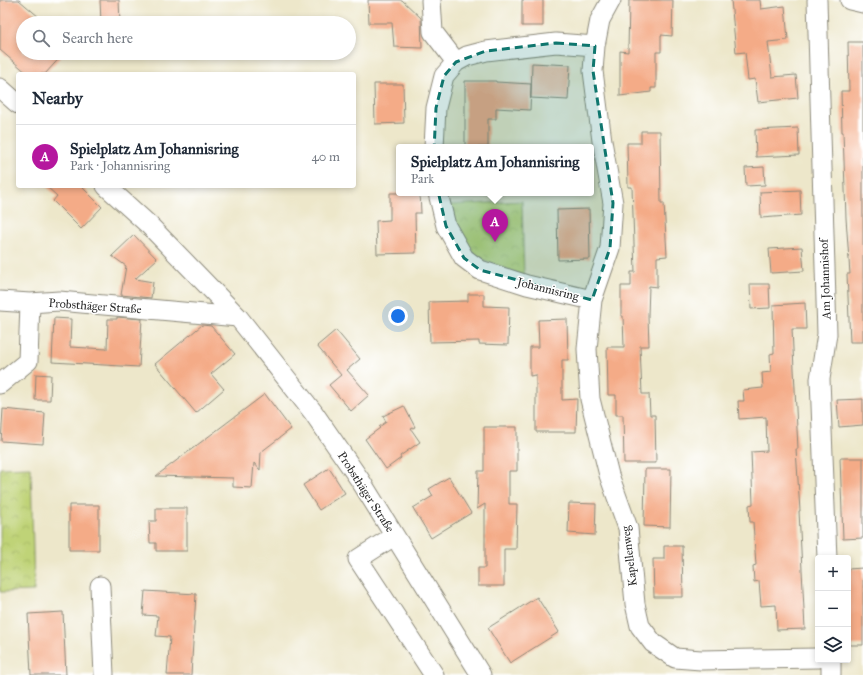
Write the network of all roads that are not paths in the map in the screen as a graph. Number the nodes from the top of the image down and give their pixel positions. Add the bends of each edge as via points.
1 (432, 0) edge
2 (611, 0) edge
3 (817, 0) edge
4 (850, 0) edge
5 (863, 3) edge
6 (595, 46) junction
7 (456, 62) junction
8 (0, 88) edge
9 (16, 102) edge
10 (434, 144) edge
11 (108, 188) edge
12 (439, 196) edge
13 (0, 300) edge
14 (592, 300) junction
15 (30, 303) junction
16 (238, 317) junction
17 (0, 384) edge
18 (394, 536) junction
19 (827, 555) edge
20 (100, 586) dead end
21 (815, 658) edge
22 (831, 663) edge
23 (104, 675) edge
24 (434, 675) edge
25 (481, 675) edge
26 (831, 675) edge

1 - 7 street via 433,32
2 - 6 street, Johannisring via 600,20
3 - 19 street, Am Johannishof via 827,334 820,379
4 - 5 street
6 - 7 street via 556,43 494,50 468,56
6 - 14 street, Johannisring via 593,71 612,203 610,248
7 - 10 street via 444,76 436,108
8 - 9 street
11 - 16 street, Probsthäger Straße via 149,225
12 - 14 street, Johannisring via 446,226 464,258 480,270 527,285
13 - 15 street, Probsthäger Straße
14 - 21 street, Kapellenweg via 587,348 590,399 609,474 628,528 635,604 640,626 653,643 675,658
15 - 16 street, Probsthäger Straße via 59,301
15 - 17 street via 28,361
16 - 18 street, Probsthäger Straße via 313,412 360,480
18 - 24 street via 358,559
18 - 25 street, Probsthäger Straße
20 - 23 street
22 - 26 street

